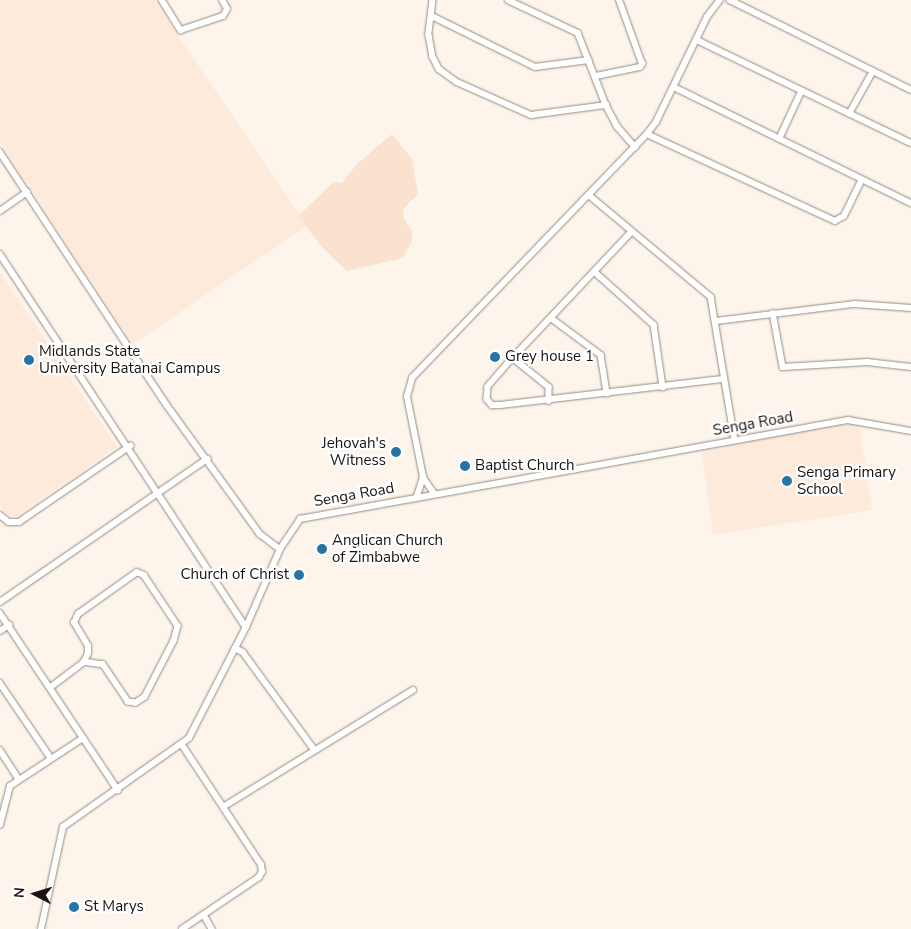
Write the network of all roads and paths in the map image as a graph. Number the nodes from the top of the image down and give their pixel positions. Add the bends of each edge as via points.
1 (162, 0) edge
2 (222, 0) edge
3 (433, 0) edge
4 (508, 0) edge
5 (619, 0) edge
6 (720, 0) edge
7 (730, 0) edge
8 (432, 16) junction
9 (697, 40) junction
10 (589, 60) junction
11 (873, 71) junction
12 (596, 76) junction
13 (674, 88) junction
14 (911, 90) edge
15 (801, 92) junction
16 (606, 105) junction
17 (848, 114) junction
18 (647, 134) junction
19 (779, 139) junction
20 (911, 143) edge
21 (635, 147) junction
22 (0, 152) edge
23 (3, 162) edge
24 (860, 181) junction
25 (27, 192) junction
26 (589, 195) junction
27 (911, 203) edge
28 (0, 211) edge
29 (631, 233) junction
30 (0, 254) edge
31 (595, 272) junction
32 (911, 308) edge
33 (773, 313) junction
34 (551, 318) junction
35 (716, 321) junction
36 (513, 358) junction
37 (911, 367) edge
38 (723, 379) junction
39 (663, 387) junction
40 (607, 394) junction
41 (549, 401) junction
42 (911, 431) edge
43 (734, 440) junction
44 (130, 446) junction
45 (207, 458) junction
46 (423, 477) junction
47 (159, 491) junction
48 (434, 493) junction
49 (417, 496) junction
50 (0, 515) edge
51 (280, 549) junction
52 (0, 602) edge
53 (0, 613) edge
54 (9, 625) junction
55 (246, 627) junction
56 (0, 631) edge
57 (235, 648) junction
58 (84, 662) junction
59 (0, 683) edge
60 (50, 687) junction
61 (413, 690) dead end
62 (83, 738) junction
63 (182, 745) junction
64 (314, 749) junction
65 (0, 750) edge
66 (52, 758) junction
67 (19, 779) junction
68 (118, 790) junction
69 (223, 807) junction
70 (0, 820) edge
71 (204, 915) junction
72 (41, 929) edge
73 (182, 929) edge
74 (212, 929) edge

1 - 2 street via 181,30 223,16 227,8
3 - 8 street
4 - 10 street via 578,34
5 - 12 street via 642,64
6 - 9 street via 707,17
7 - 11 street
8 - 10 street via 535,67
8 - 16 street via 429,35 435,63 456,82 531,115
9 - 13 street
9 - 15 street
10 - 12 street
11 - 14 street
11 - 17 street
12 - 16 street
13 - 18 street
13 - 19 street
15 - 17 street
15 - 19 street
16 - 21 street via 617,126
17 - 20 street
18 - 21 street
18 - 24 street via 835,221 844,216
19 - 24 street
21 - 26 street
22 - 23 street
23 - 25 street
24 - 27 street
25 - 28 street
25 - 45 street via 167,404
26 - 29 street
26 - 46 street via 412,378 406,397
29 - 31 street
29 - 35 street via 709,294
30 - 44 street
31 - 34 street
31 - 39 street via 654,325
32 - 33 street via 855,304
33 - 35 street
33 - 37 street via 783,367 858,362
34 - 36 street
34 - 40 street via 601,355
35 - 38 street
36 - 41 street via 549,387
36 - 41 street via 488,387 487,399 492,405
38 - 39 street
38 - 43 street
39 - 40 street
40 - 41 street
42 - 43 street, Senga Road via 848,420
43 - 48 street, Senga Road
44 - 47 street
44 - 50 street via 19,522 9,522
45 - 47 street
45 - 51 street via 260,534
46 - 48 street
46 - 49 street
47 - 52 street
47 - 55 street
48 - 49 street, Senga Road
49 - 51 street, Senga Road via 306,516 293,526
51 - 55 street, Senga Road
53 - 54 street
54 - 56 street
54 - 60 street
55 - 57 street, Senga Road
57 - 63 street, Senga Road via 197,724
57 - 64 street via 243,652
58 - 58 street via 88,646 75,626 75,618 133,574 144,575 178,626 174,641 144,699 136,702 126,700 103,665
58 - 60 street
59 - 66 street
60 - 62 street
61 - 64 street
62 - 66 street
62 - 68 street
63 - 68 street, Senga Road
63 - 69 street
64 - 69 street
65 - 67 street
66 - 67 street
67 - 70 street via 8,790
68 - 72 street, Senga Road via 63,827
69 - 71 street via 261,865 262,872
71 - 73 street
71 - 74 street

